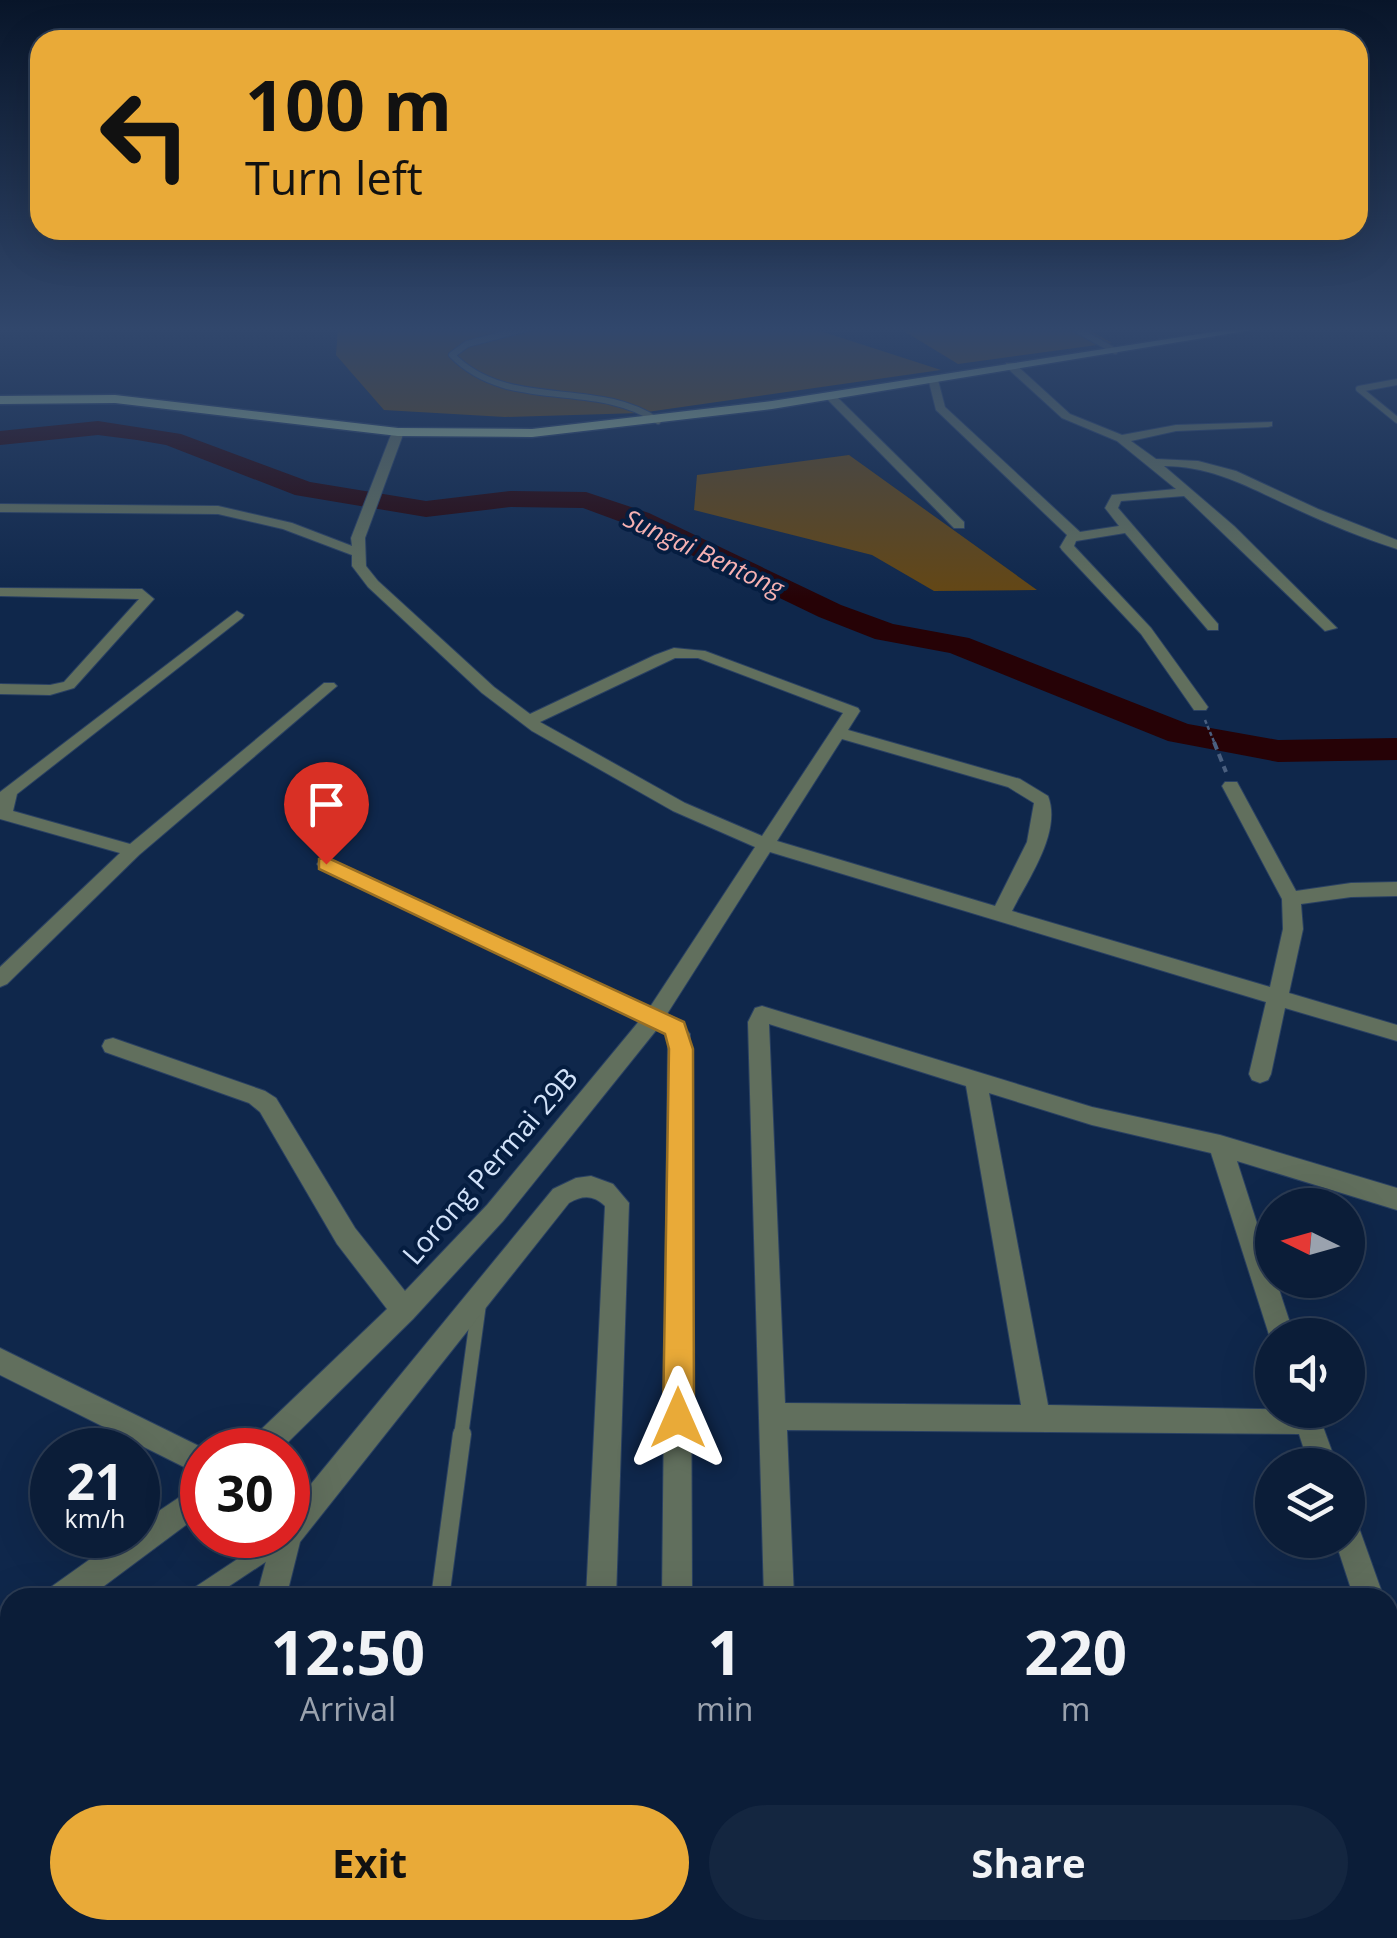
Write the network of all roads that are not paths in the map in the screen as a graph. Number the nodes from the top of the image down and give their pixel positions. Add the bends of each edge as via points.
1 (285, 418) edge
2 (656, 418) edge
3 (676, 418) edge
4 (853, 418) edge
5 (951, 418) edge
6 (1072, 418) edge
7 (658, 421) junction
8 (1268, 424) dead end
9 (398, 432) junction
10 (1120, 439) junction
11 (1154, 464) junction
12 (1189, 492) junction
13 (0, 508) edge
14 (959, 524) dead end
15 (1125, 529) junction
16 (1076, 536) junction
17 (1397, 545) edge
18 (356, 552) junction
19 (0, 592) edge
20 (236, 616) dead end
21 (1213, 627) dead end
22 (1330, 628) dead end
23 (329, 686) dead end
24 (0, 689) edge
25 (1200, 706) road end
26 (529, 721) junction
27 (841, 733) junction
28 (1231, 786) road end
29 (765, 844) junction
30 (133, 850) junction
31 (326, 864) dead end
32 (1397, 889) edge
33 (1291, 899) junction
34 (1000, 915) junction
35 (0, 979) edge
36 (1278, 996) junction
37 (654, 1018) junction
38 (1397, 1033) edge
39 (113, 1046) dead end
40 (1260, 1074) dead end
41 (976, 1082) junction
42 (1220, 1145) junction
43 (1397, 1199) edge
44 (481, 1291) junction
45 (404, 1310) junction
46 (1276, 1318) edge
47 (0, 1361) edge
48 (772, 1416) junction
49 (1255, 1416) edge
50 (1037, 1419) junction
51 (283, 1428) edge
52 (180, 1451) edge
53 (310, 1506) edge
54 (180, 1512) edge
55 (254, 1558) edge
56 (281, 1558) edge
57 (1356, 1558) edge
58 (76, 1588) edge
59 (211, 1588) edge
60 (273, 1588) edge
61 (441, 1588) edge
62 (601, 1588) edge
63 (677, 1588) edge
64 (779, 1588) edge
65 (1366, 1588) edge

1 - 9 main road
2 - 7 lane
3 - 7 main road
4 - 14 street
5 - 16 street
6 - 10 street
7 - 9 main road via 532,433
8 - 10 street via 1176,428
9 - 18 street
10 - 11 street
11 - 12 street
11 - 17 street via 1229,470
12 - 15 street via 1111,501
12 - 22 street
13 - 18 street via 218,510
15 - 16 street
15 - 21 street
16 - 25 street via 1067,546 1146,631
18 - 26 street via 363,572 394,605
19 - 24 street via 142,593 147,599 69,685
20 - 30 street via 9,792 4,814
23 - 30 street
26 - 27 street via 668,654 689,652 845,707 852,716
26 - 29 street via 636,784
27 - 29 street, Lorong Permai 29B
27 - 34 street via 1014,784 1042,800 1038,835
28 - 33 street
29 - 34 street
29 - 37 street, Lorong Permai 29B
30 - 35 street
31 - 37 street
32 - 33 street
33 - 36 street via 1293,929
34 - 36 street
36 - 38 street
36 - 40 street
37 - 45 street, Lorong Permai 29B via 495,1213
37 - 63 street via 676,1028 681,1049
39 - 45 street, Lorong Permai 29B via 268,1106 335,1220
41 - 42 street
41 - 48 street via 760,1015
41 - 50 street
42 - 43 street
42 - 46 street
44 - 53 street
44 - 61 lane
44 - 62 street via 576,1184 618,1202
45 - 51 street
47 - 52 street
48 - 50 street
48 - 64 street
49 - 50 street
54 - 58 street
55 - 59 lane
56 - 60 street
57 - 65 street

